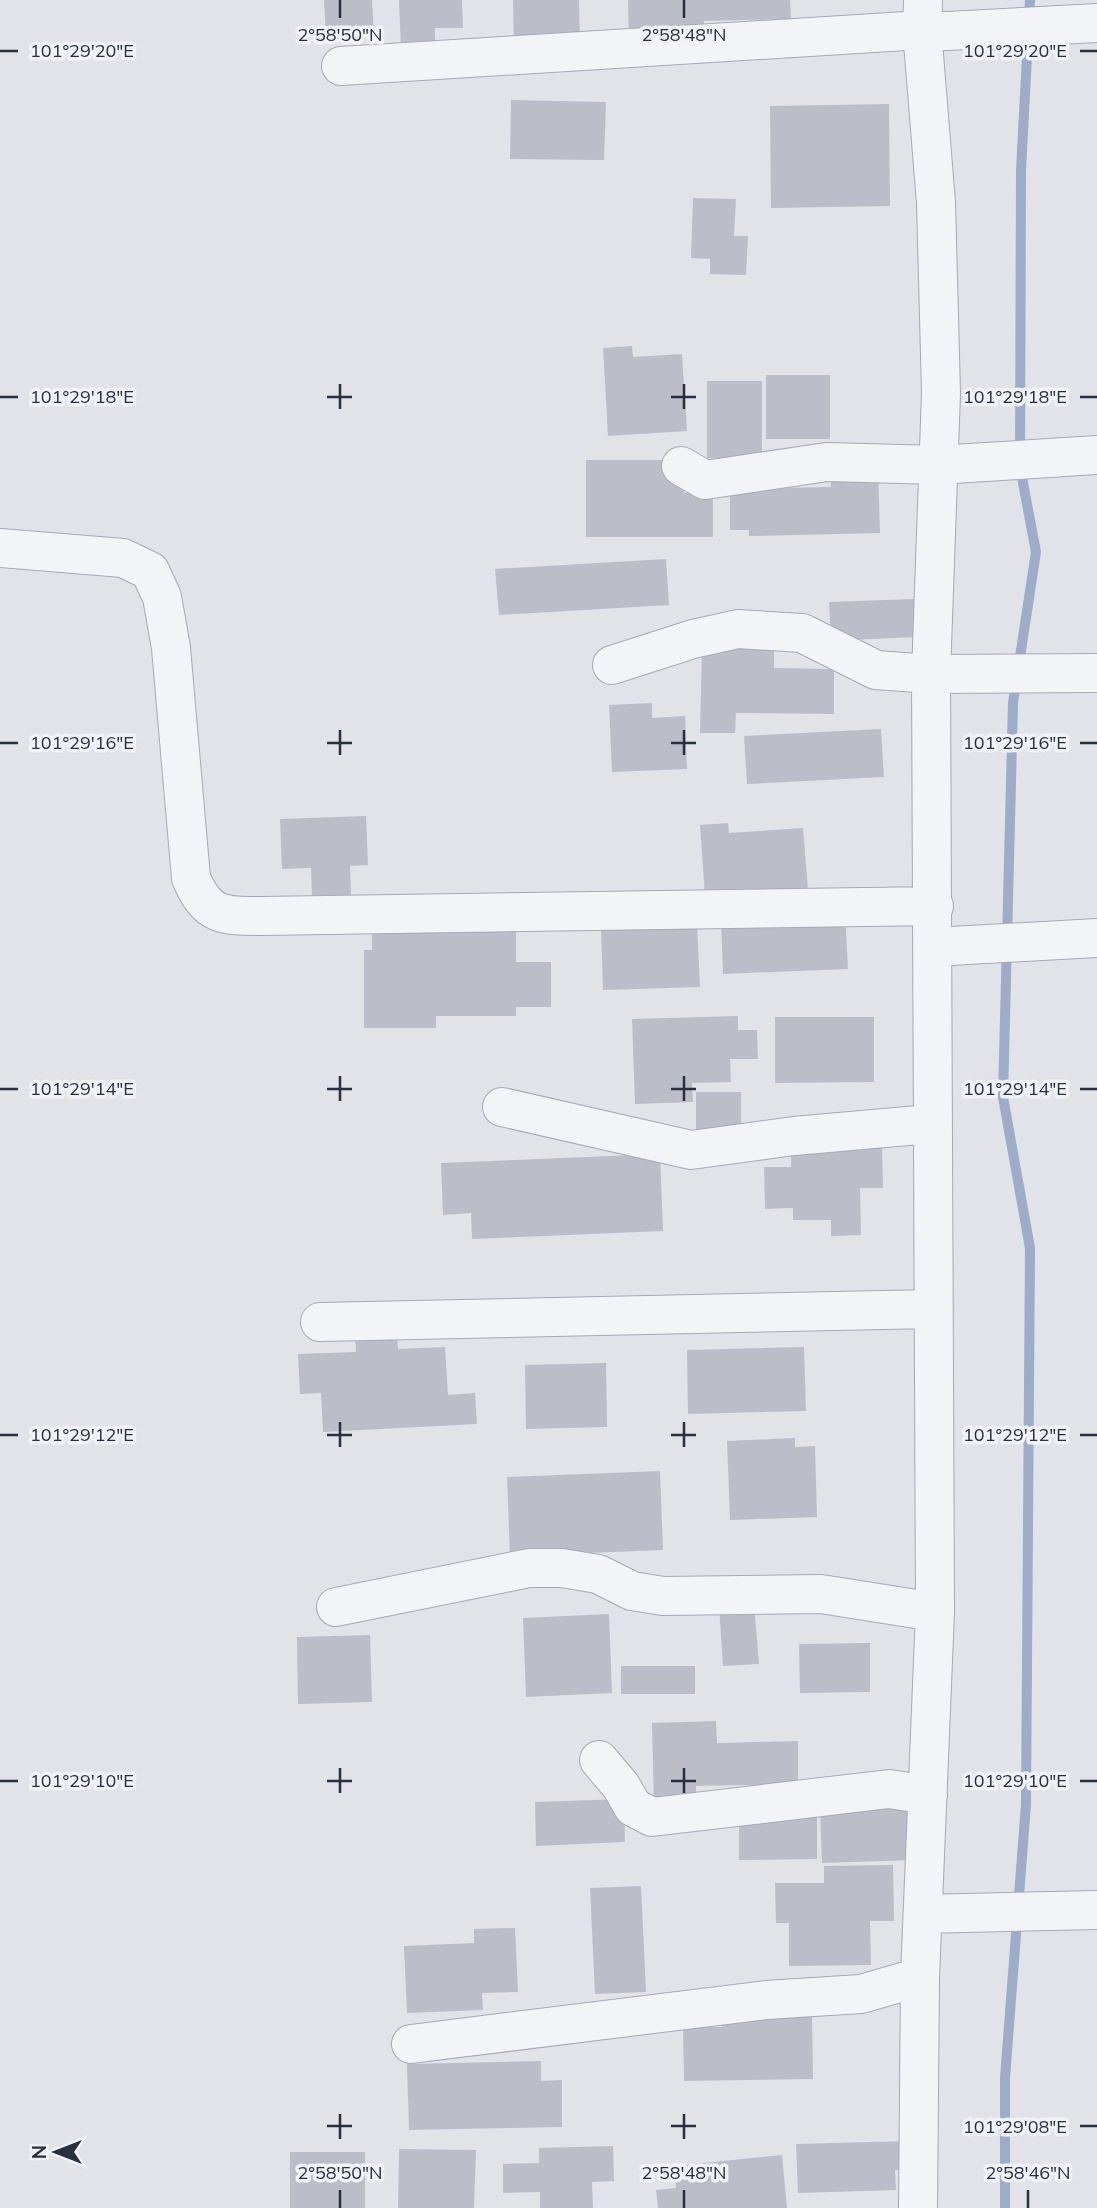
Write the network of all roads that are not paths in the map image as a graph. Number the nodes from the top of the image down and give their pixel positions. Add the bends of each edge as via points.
1 (931, 20) edge
2 (1088, 25) edge
3 (341, 66) dead end
4 (1092, 456) edge
5 (946, 465) junction
6 (681, 466) dead end
7 (0, 548) edge
8 (612, 665) dead end
9 (944, 673) junction
10 (1094, 673) edge
11 (934, 906) junction
12 (1093, 938) edge
13 (945, 947) junction
14 (502, 1107) dead end
15 (930, 1124) junction
16 (932, 1309) junction
17 (320, 1322) dead end
18 (336, 1607) dead end
19 (934, 1612) junction
20 (599, 1760) dead end
21 (928, 1795) junction
22 (1092, 1910) edge
23 (937, 1914) junction
24 (920, 1977) junction
25 (411, 2044) dead end
26 (918, 2208) edge

1 - 2 street
1 - 3 street
1 - 5 street
4 - 5 street
5 - 6 street via 827,462 705,480
5 - 9 street
7 - 11 street via 123,558 150,571 162,597 171,649 191,878 199,898 212,911 261,916
8 - 9 street via 738,629 802,633 876,670
9 - 10 street
9 - 11 street
11 - 13 street
12 - 13 street
13 - 15 street
14 - 15 street via 691,1150
15 - 16 street
16 - 17 street
16 - 19 street
18 - 19 street via 529,1568 562,1568 598,1574 632,1591 663,1596 821,1594
19 - 21 street
20 - 21 street via 633,1807 652,1817 889,1789
21 - 23 street
22 - 23 street
23 - 24 street
24 - 25 street via 861,1994 766,2000
24 - 26 street

